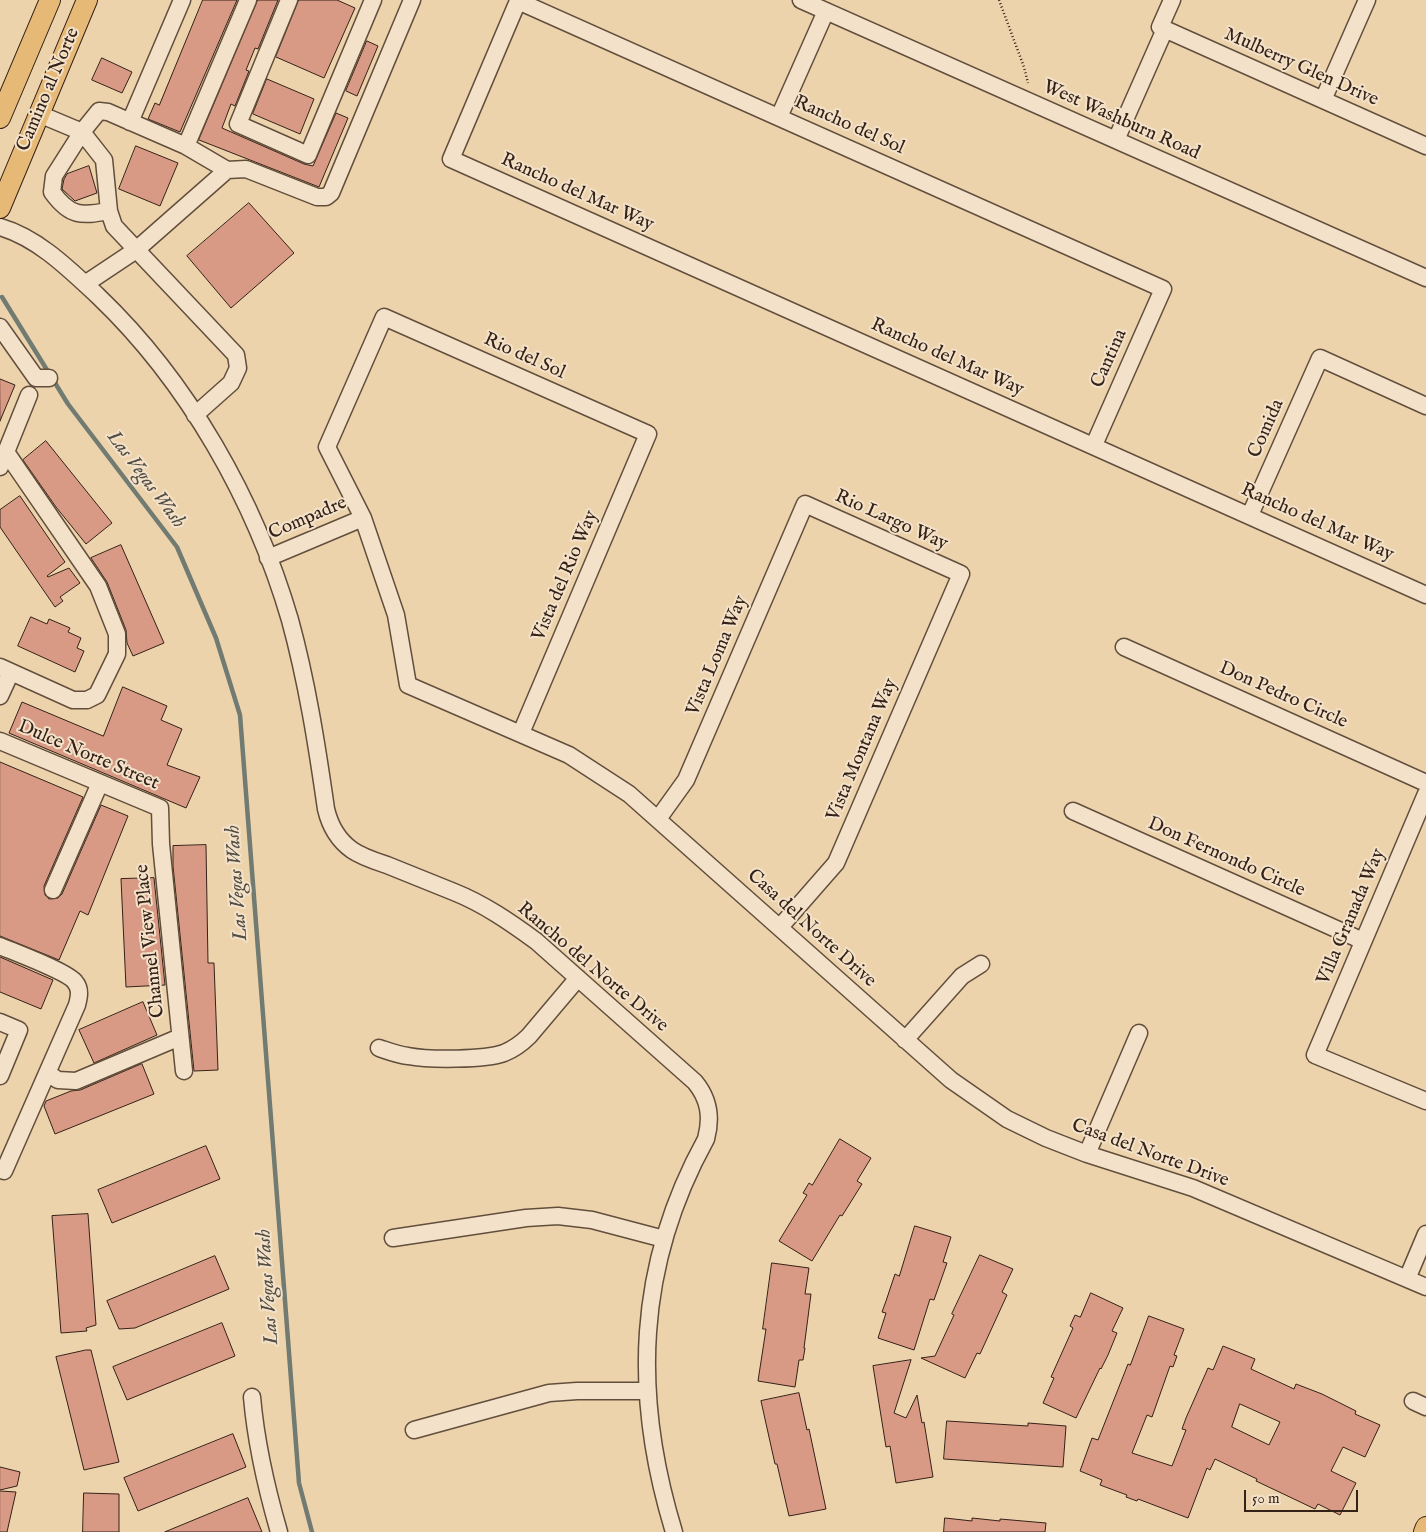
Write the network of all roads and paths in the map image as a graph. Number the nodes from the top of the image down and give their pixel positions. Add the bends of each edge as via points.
1 (50, 0) edge
2 (87, 0) edge
3 (182, 0) edge
4 (248, 0) edge
5 (289, 0) edge
6 (373, 0) edge
7 (412, 0) edge
8 (801, 0) edge
9 (999, 0) edge
10 (1172, 0) edge
11 (1367, 0) edge
12 (518, 1) edge
13 (826, 11) junction
14 (1163, 28) junction
15 (1323, 100) junction
16 (1034, 104) junction
17 (39, 114) junction
18 (780, 117) junction
19 (0, 118) edge
20 (130, 122) junction
21 (82, 132) junction
22 (1116, 140) junction
23 (186, 146) junction
24 (1426, 146) edge
25 (227, 170) junction
26 (0, 208) edge
27 (109, 211) junction
28 (0, 226) edge
29 (136, 250) junction
30 (1426, 278) edge
31 (85, 284) junction
32 (1164, 289) joint
33 (0, 327) edge
34 (49, 378) dead end
35 (29, 395) dead end
36 (1426, 406) edge
37 (195, 415) junction
38 (648, 434) joint
39 (1094, 445) junction
40 (327, 447) joint
41 (3, 459) edge
42 (805, 504) joint
43 (1250, 515) junction
44 (363, 518) junction
45 (268, 558) junction
46 (962, 574) joint
47 (1426, 594) edge
48 (1124, 647) dead end
49 (5, 669) edge
50 (0, 696) edge
51 (521, 733) junction
52 (0, 741) edge
53 (100, 783) junction
54 (1426, 783) edge
55 (1426, 794) edge
56 (160, 808) joint
57 (1072, 811) dead end
58 (658, 819) junction
59 (53, 890) dead end
60 (780, 927) junction
61 (1364, 941) junction
62 (0, 946) edge
63 (981, 964) dead end
64 (578, 978) junction
65 (0, 1022) edge
66 (1139, 1033) dead end
67 (180, 1037) junction
68 (905, 1040) junction
69 (379, 1048) dead end
70 (184, 1071) dead end
71 (47, 1073) junction
72 (0, 1076) edge
73 (1426, 1101) edge
74 (1087, 1154) junction
75 (4, 1171) dead end
76 (1426, 1234) edge
77 (393, 1238) dead end
78 (664, 1239) junction
79 (1407, 1279) junction
80 (1426, 1287) edge
81 (647, 1391) junction
82 (252, 1397) dead end
83 (414, 1430) dead end
84 (1426, 1527) edge
85 (278, 1532) edge
86 (674, 1532) edge
87 (1424, 1532) edge

1 - 19 main road, Camino al Norte
2 - 17 main road, Camino al Norte
3 - 20 street
4 - 23 street
5 - 6 street via 238,124 308,155
7 - 25 street via 331,193 317,197 246,169
8 - 13 street, West Washburn Road
9 - 16 path
10 - 14 street
11 - 15 street
12 - 18 street, Rancho del Sol
12 - 39 street, Rancho del Mar Way via 451,159
13 - 16 street, West Washburn Road
13 - 18 street
14 - 15 street, Mulberry Glen Drive
14 - 22 street
15 - 24 street, Mulberry Glen Drive
16 - 22 street, West Washburn Road
17 - 21 street
17 - 26 main road, Camino al Norte
18 - 32 street, Rancho del Sol
20 - 21 street via 99,111
20 - 23 street
21 - 27 street via 104,160
21 - 27 street via 54,176 52,192 69,210 88,214
22 - 30 street, West Washburn Road
23 - 25 street
25 - 29 street
27 - 29 street via 114,226
28 - 31 street, Rancho del Norte Drive via 37,245
29 - 31 street
29 - 37 street via 236,355 238,368 231,383
31 - 37 street, Rancho del Norte Drive via 130,328
32 - 39 street, Cantina
33 - 34 street via 36,378
35 - 41 street
36 - 43 street, Comida via 1320,358
37 - 45 street, Rancho del Norte Drive via 235,484
38 - 40 street, Rio del Sol via 384,317
38 - 51 street, Vista del Rio Way
39 - 43 street, Rancho del Mar Way
40 - 44 street, Casa del Norte Drive
41 - 49 street via 98,586 117,634 116,654 97,695 87,700 73,700
42 - 46 street, Rio Largo Way
42 - 58 street, Vista Loma Way via 686,780
43 - 47 street, Rancho del Mar Way
44 - 45 street, Compadre
44 - 51 street, Casa del Norte Drive via 396,615 408,685
45 - 64 street, Rancho del Norte Drive via 300,658 326,809 336,834 362,856 457,893 498,915 536,941
46 - 60 street, Vista Montana Way via 836,863
48 - 54 street, Don Pedro Circle
49 - 50 street
51 - 58 street, Casa del Norte Drive via 569,755 629,794
52 - 53 street, Dulce Norte Street
53 - 56 street, Dulce Norte Street
53 - 59 street
55 - 61 street, Villa Granada Way
56 - 67 street, Channel View Place
57 - 61 street, Don Fernondo Circle
58 - 60 street, Casa del Norte Drive
60 - 68 street, Casa del Norte Drive
61 - 73 street, Villa Granada Way via 1315,1055
62 - 71 street via 66,975 76,982 80,992
63 - 68 street via 962,976
64 - 69 street via 522,1043 503,1053 482,1057 419,1058
64 - 78 street, Rancho del Norte Drive via 695,1082 706,1098 710,1118 707,1134 677,1200
65 - 72 street via 19,1030
66 - 74 street
67 - 70 street, Channel View Place
67 - 71 street via 76,1081 58,1080
68 - 74 street, Casa del Norte Drive via 951,1080 1007,1118
71 - 75 street
74 - 79 street, Casa del Norte Drive via 1193,1188
76 - 79 street
77 - 78 street via 558,1216 592,1220
78 - 81 street, Rancho del Norte Drive via 649,1313
79 - 80 street, Casa del Norte Drive
81 - 83 street via 549,1393
81 - 86 street, Rancho del Norte Drive via 658,1470
82 - 85 street via 266,1490
84 - 87 main road

